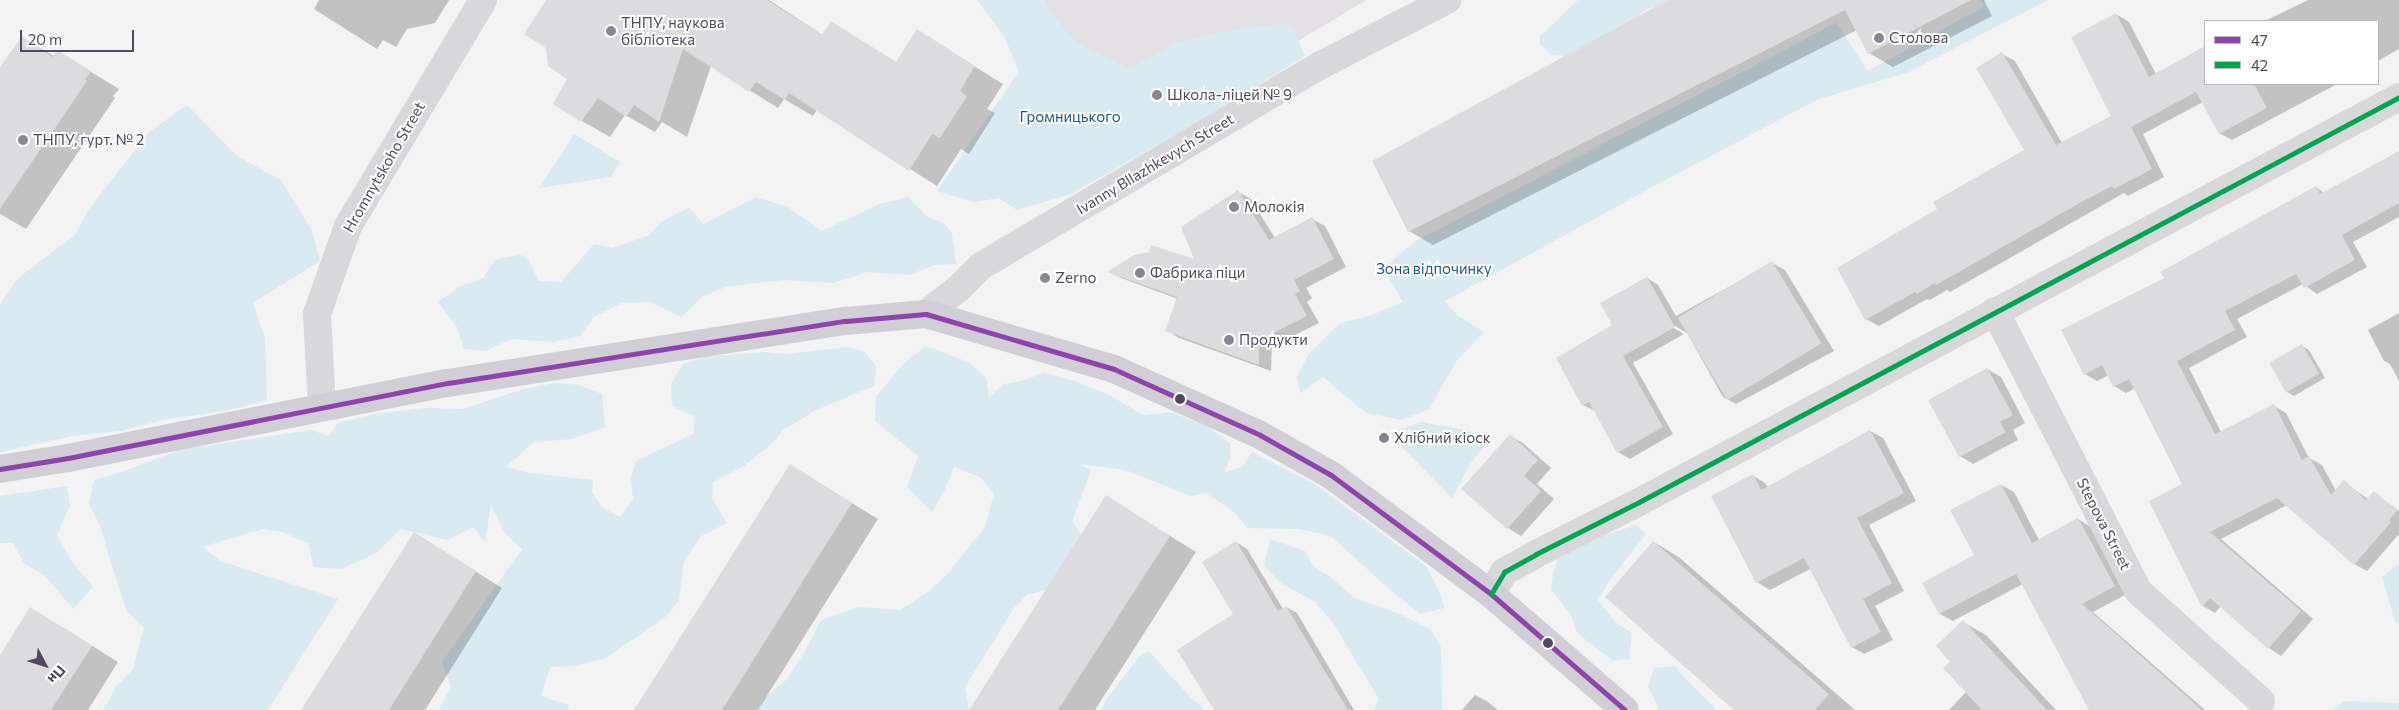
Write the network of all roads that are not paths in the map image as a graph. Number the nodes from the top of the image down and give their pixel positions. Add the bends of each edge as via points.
1 (484, 0) edge
2 (1447, 0) edge
3 (2399, 98) edge
4 (1995, 311) junction
5 (926, 314) junction
6 (322, 407) junction
7 (0, 469) edge
8 (1491, 594) junction
9 (2261, 701) dead end
10 (1625, 710) edge

1 - 6 street, Hromnytskoho Street via 348,226 317,314
2 - 5 street, Ivanny Bllazhkevych Street via 1323,64 981,266
3 - 4 street
4 - 8 street via 1536,554 1504,572
4 - 9 street, Stepova Street via 2138,591
5 - 6 main road via 846,321 448,383
5 - 8 main road via 1114,369 1241,425 1331,475
6 - 7 main road
8 - 10 main road

